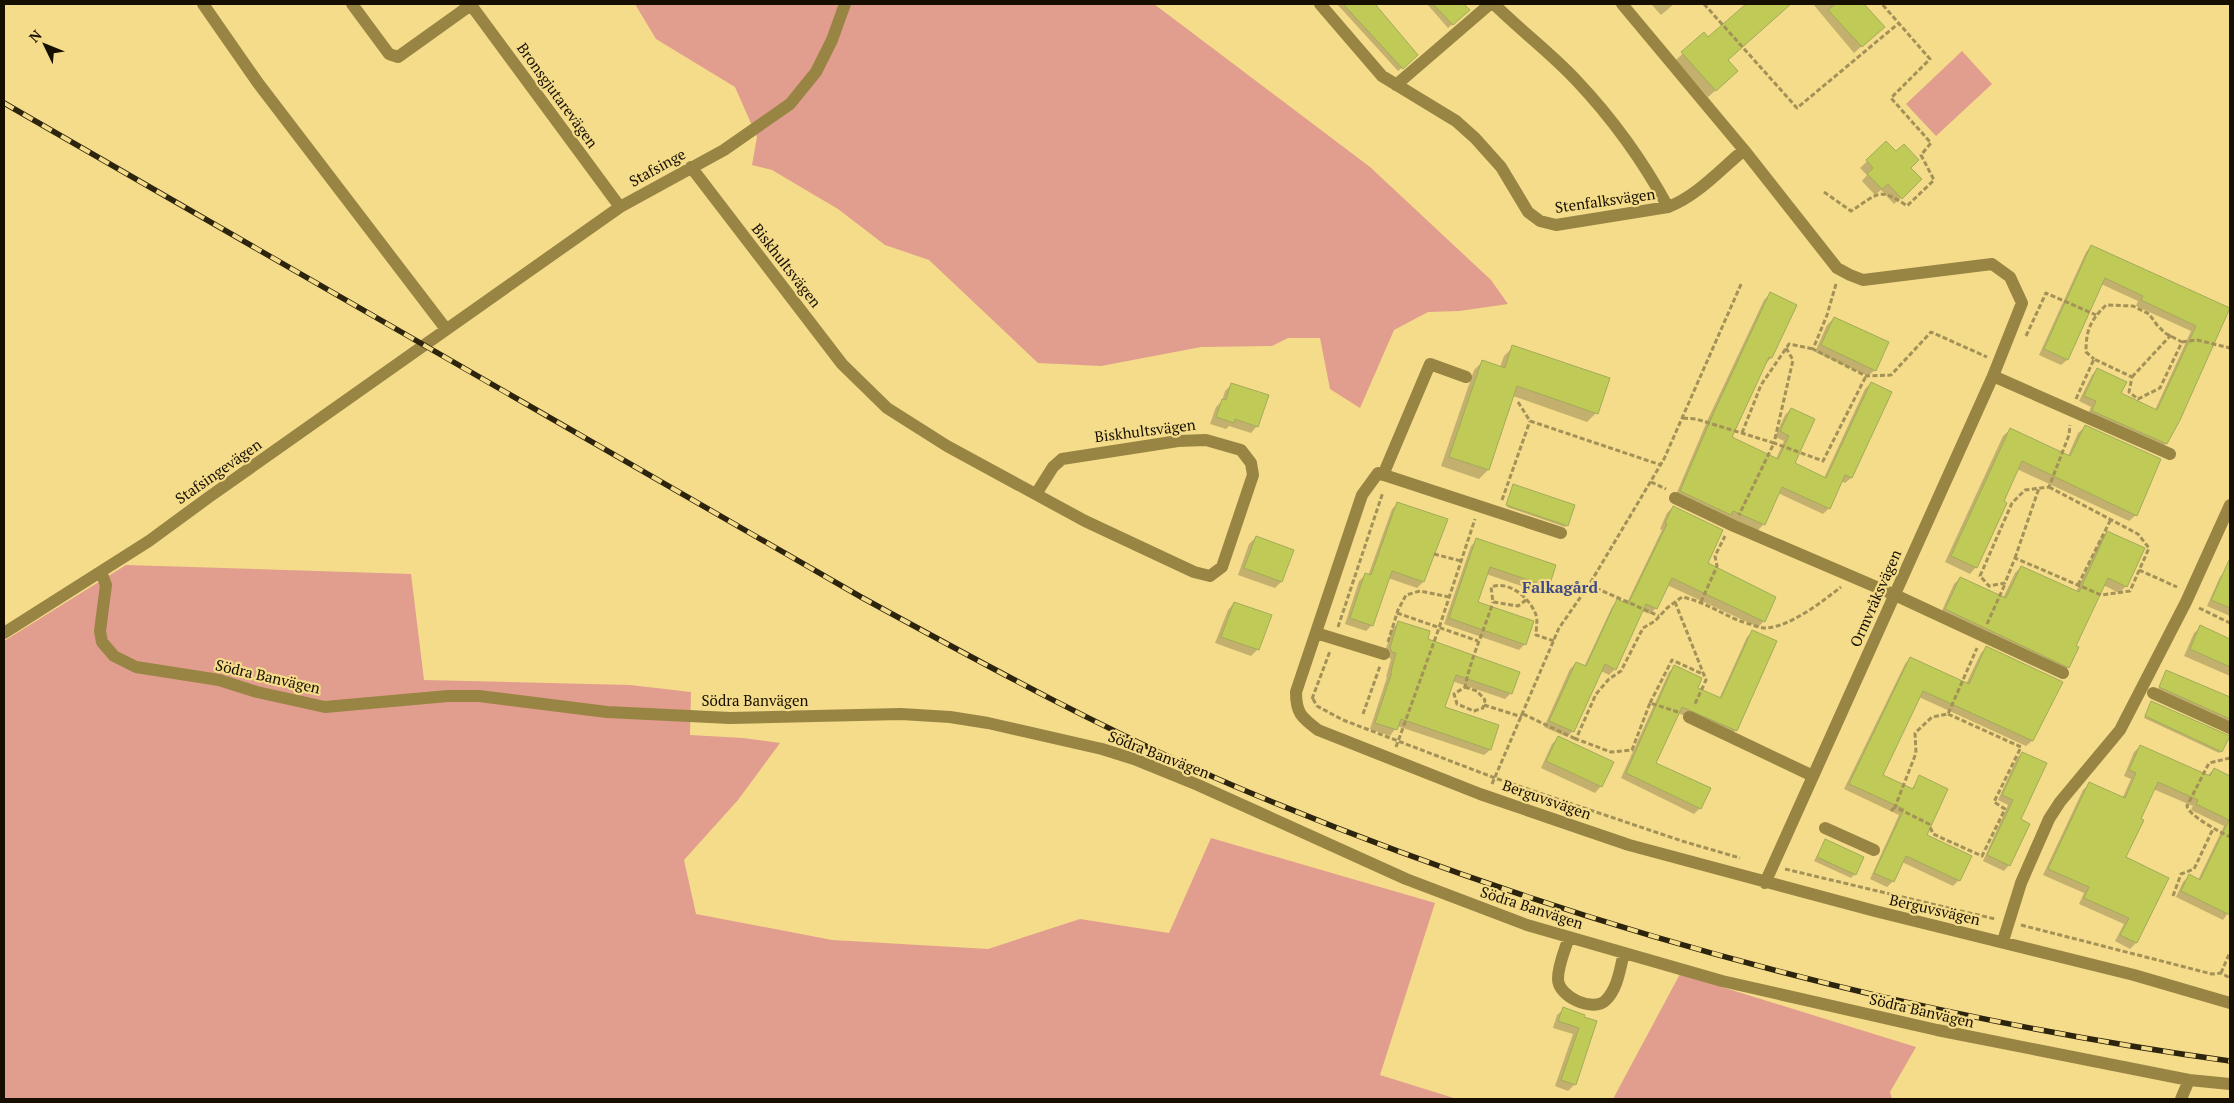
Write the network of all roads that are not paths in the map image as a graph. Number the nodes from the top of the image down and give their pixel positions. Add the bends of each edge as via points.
1 (203, 4) edge
2 (352, 4) edge
3 (472, 4) edge
4 (845, 4) edge
5 (1320, 4) edge
6 (1490, 4) edge
7 (1494, 4) edge
8 (1627, 6) edge
9 (1396, 85) junction
10 (1744, 150) junction
11 (691, 167) junction
12 (620, 207) junction
13 (1668, 208) junction
14 (446, 330) junction
15 (1993, 376) junction
16 (1466, 377) dead end
17 (2170, 454) dead end
18 (1386, 476) junction
19 (1036, 494) junction
20 (1675, 498) dead end
21 (2230, 505) edge
22 (1561, 534) dead end
23 (101, 572) junction
24 (1895, 595) junction
25 (4, 633) edge
26 (1316, 633) junction
27 (1384, 654) road end
28 (2063, 672) dead end
29 (2153, 692) dead end
30 (1689, 717) road end
31 (2230, 728) edge
32 (1813, 776) junction
33 (1825, 828) dead end
34 (1874, 850) dead end
35 (1765, 883) junction
36 (1568, 937) junction
37 (2003, 941) junction
38 (1624, 953) junction
39 (2229, 1000) edge
40 (2189, 1080) junction
41 (2230, 1084) edge
42 (2181, 1099) edge

1 - 14 street via 258,83
2 - 3 street via 394,57 402,55
3 - 12 street, Bronsgjutarevägen
4 - 11 street, Stafsinge via 816,72 790,104 724,150
5 - 9 street, Stenfalksvägen via 1382,76
6 - 9 street
7 - 13 street, Stenfalksvägen via 1576,79 1632,148
8 - 10 street
9 - 13 street, Stenfalksvägen via 1456,121 1475,138 1501,167 1528,212 1540,221 1556,225
10 - 13 street, Stenfalksvägen via 1678,204
10 - 15 street, Ormvråksvägen via 1840,270 1863,280 1992,264 2010,277 2022,303
11 - 12 street, Stafsinge
11 - 19 street, Biskhultsvägen via 842,364 887,408
12 - 14 street, Stafsinge
14 - 23 street, Stafsingevägen
15 - 17 street
15 - 24 street, Ormvråksvägen
16 - 18 street via 1430,364
18 - 22 street
18 - 26 street via 1378,473 1362,495
19 - 19 street, Biskhultsvägen via 1085,521 1194,572 1210,576 1222,567 1253,476 1251,463 1241,450 1206,440 1178,441 1062,459
20 - 24 street
21 - 37 street via 2188,597 2120,730 2049,819 2021,883
23 - 25 street, Stafsingevägen
23 - 36 street, Södra Banvägen via 106,585 100,631 102,642 114,656 136,667 219,680 326,707 480,696 606,712 730,718 901,714 988,723 1134,759 1406,879 1527,925
24 - 28 street
24 - 32 street, Ormvråksvägen
26 - 27 street
26 - 35 street, Berguvsvägen via 1296,692 1296,708 1302,718 1318,730 1487,796 1629,845
29 - 31 street
30 - 32 street
32 - 35 street, Ormvråksvägen
33 - 34 street
35 - 37 street, Berguvsvägen
36 - 38 street, Södra Banvägen
36 - 38 street via 1558,979 1561,990 1580,1002 1599,1005 1606,1001
37 - 39 street, Berguvsvägen
38 - 40 street, Södra Banvägen via 1722,981 1937,1030
40 - 41 street, Södra Banvägen
40 - 42 street

